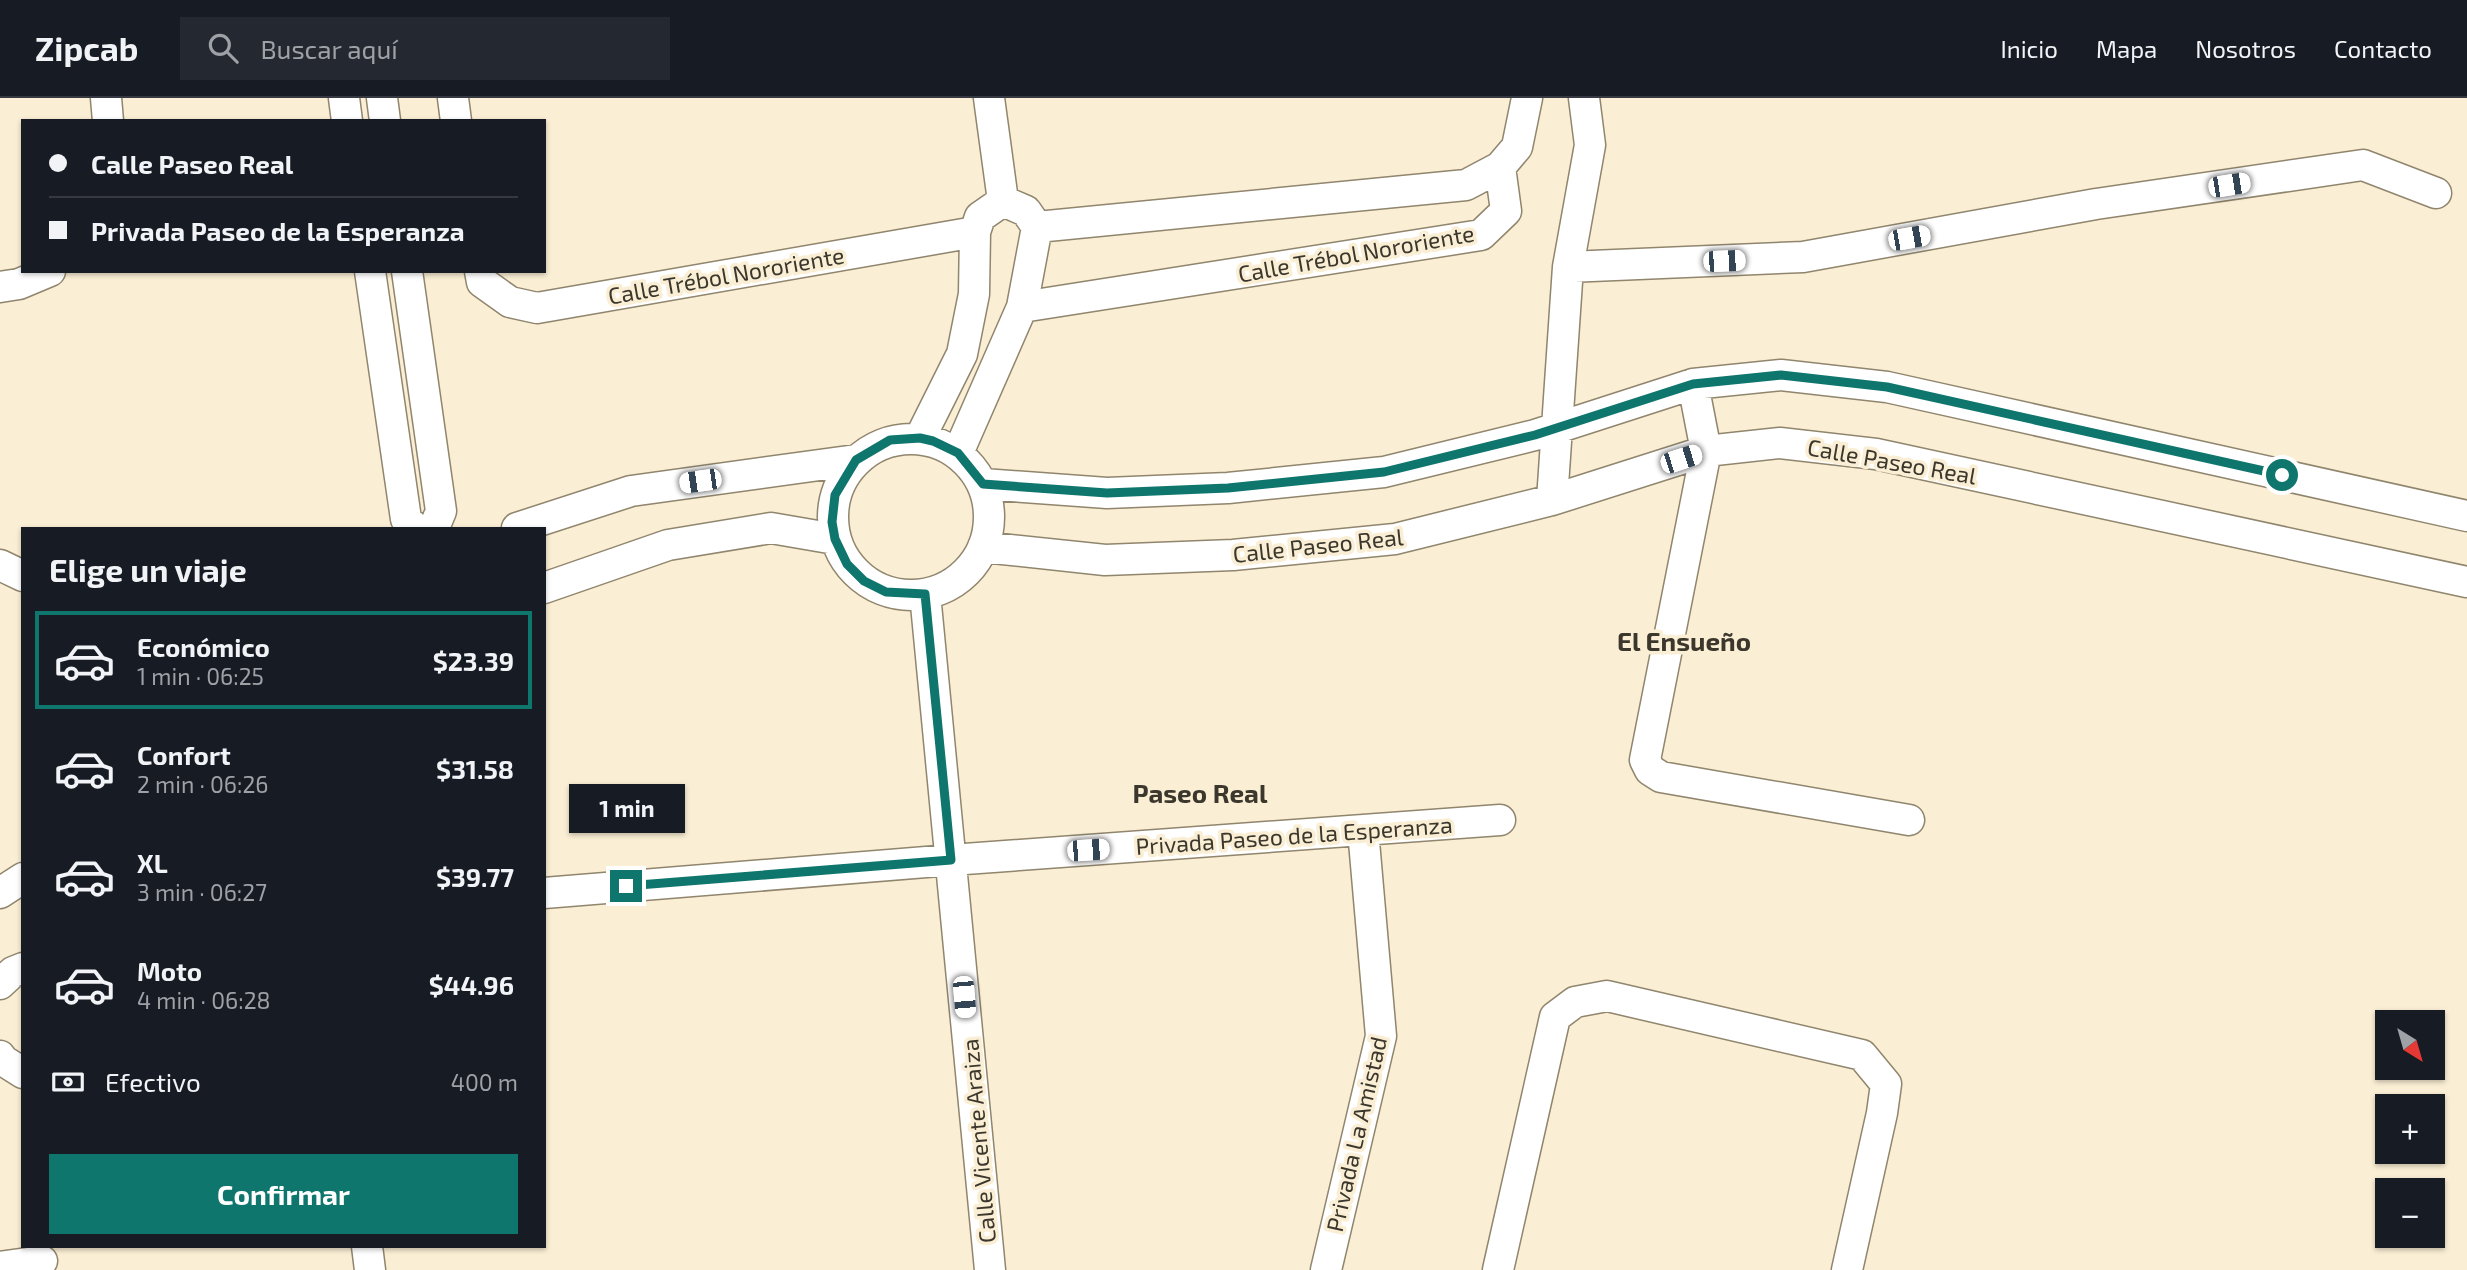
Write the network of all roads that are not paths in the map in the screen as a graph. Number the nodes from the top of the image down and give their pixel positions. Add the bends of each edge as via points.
1 (106, 98) edge
2 (344, 98) edge
3 (382, 98) edge
4 (453, 98) edge
5 (989, 98) edge
6 (1527, 98) edge
7 (1584, 98) edge
8 (108, 119) edge
9 (347, 119) edge
10 (385, 119) edge
11 (456, 119) edge
12 (1500, 167) junction
13 (2436, 193) dead end
14 (1003, 201) junction
15 (1037, 227) junction
16 (975, 232) junction
17 (1568, 267) junction
18 (45, 273) edge
19 (370, 273) edge
20 (407, 273) edge
21 (481, 277) edge
22 (0, 287) edge
23 (1022, 307) junction
24 (1693, 384) junction
25 (1556, 428) junction
26 (920, 438) junction
27 (1706, 450) junction
28 (958, 453) junction
29 (856, 460) junction
30 (983, 484) junction
31 (1552, 500) junction
32 (2467, 516) edge
33 (414, 527) edge
34 (434, 527) edge
35 (520, 527) edge
36 (835, 539) junction
37 (984, 547) junction
38 (0, 565) edge
39 (21, 575) edge
40 (2467, 582) edge
41 (546, 587) edge
42 (925, 594) junction
43 (1500, 820) dead end
44 (1909, 820) dead end
45 (1363, 830) junction
46 (951, 860) junction
47 (21, 879) edge
48 (0, 893) edge
49 (546, 893) edge
50 (21, 969) edge
51 (0, 984) edge
52 (367, 1248) edge
53 (42, 1259) edge
54 (0, 1267) edge
55 (370, 1270) edge
56 (990, 1270) edge
57 (1325, 1270) edge
58 (1498, 1270) edge
59 (1847, 1270) edge

1 - 8 street
2 - 9 street
3 - 10 street
4 - 11 street
5 - 14 street
6 - 12 street via 1517,147
7 - 17 street via 1590,145
12 - 15 street, Calle Trébol Nororiente via 1466,185
12 - 23 street, Calle Trébol Nororiente via 1506,211 1481,235
13 - 17 street via 2363,165 2096,204 1802,257
14 - 15 street via 1026,211
14 - 16 street via 980,217
15 - 23 street
16 - 21 street, Calle Trébol Nororiente via 537,308 510,302
16 - 26 street via 974,294 962,354
17 - 25 street
18 - 22 street
19 - 33 street via 406,519
20 - 34 street via 441,511
23 - 28 street
24 - 25 street
24 - 27 street
24 - 32 street via 1781,375 1887,387
25 - 30 street via 1384,472 1228,488 1107,493
25 - 31 street
26 - 28 street
26 - 29 street via 890,440
27 - 31 street, Calle Paseo Real
27 - 40 street, Calle Paseo Real via 1780,443 1876,454
27 - 44 street via 1645,760 1650,770 1661,778
28 - 30 street
29 - 35 street via 631,491
29 - 36 street via 835,495
30 - 37 street via 990,521
31 - 37 street, Calle Paseo Real via 1395,539 1233,555 1105,560
36 - 41 street via 771,528 668,545
36 - 42 street via 847,564 864,581 886,592
37 - 42 street via 960,578
38 - 39 street
42 - 46 street, Calle Vicente Araiza
43 - 45 street, Privada Paseo de la Esperanza
45 - 46 street, Privada Paseo de la Esperanza
45 - 57 street, Privada La Amistad via 1381,1036
46 - 49 street, Privada Paseo de la Esperanza
46 - 56 street, Calle Vicente Araiza
47 - 48 street
50 - 51 street
52 - 55 street
53 - 54 street
58 - 59 street via 1555,1017 1575,1002 1607,996 1862,1055 1886,1084

